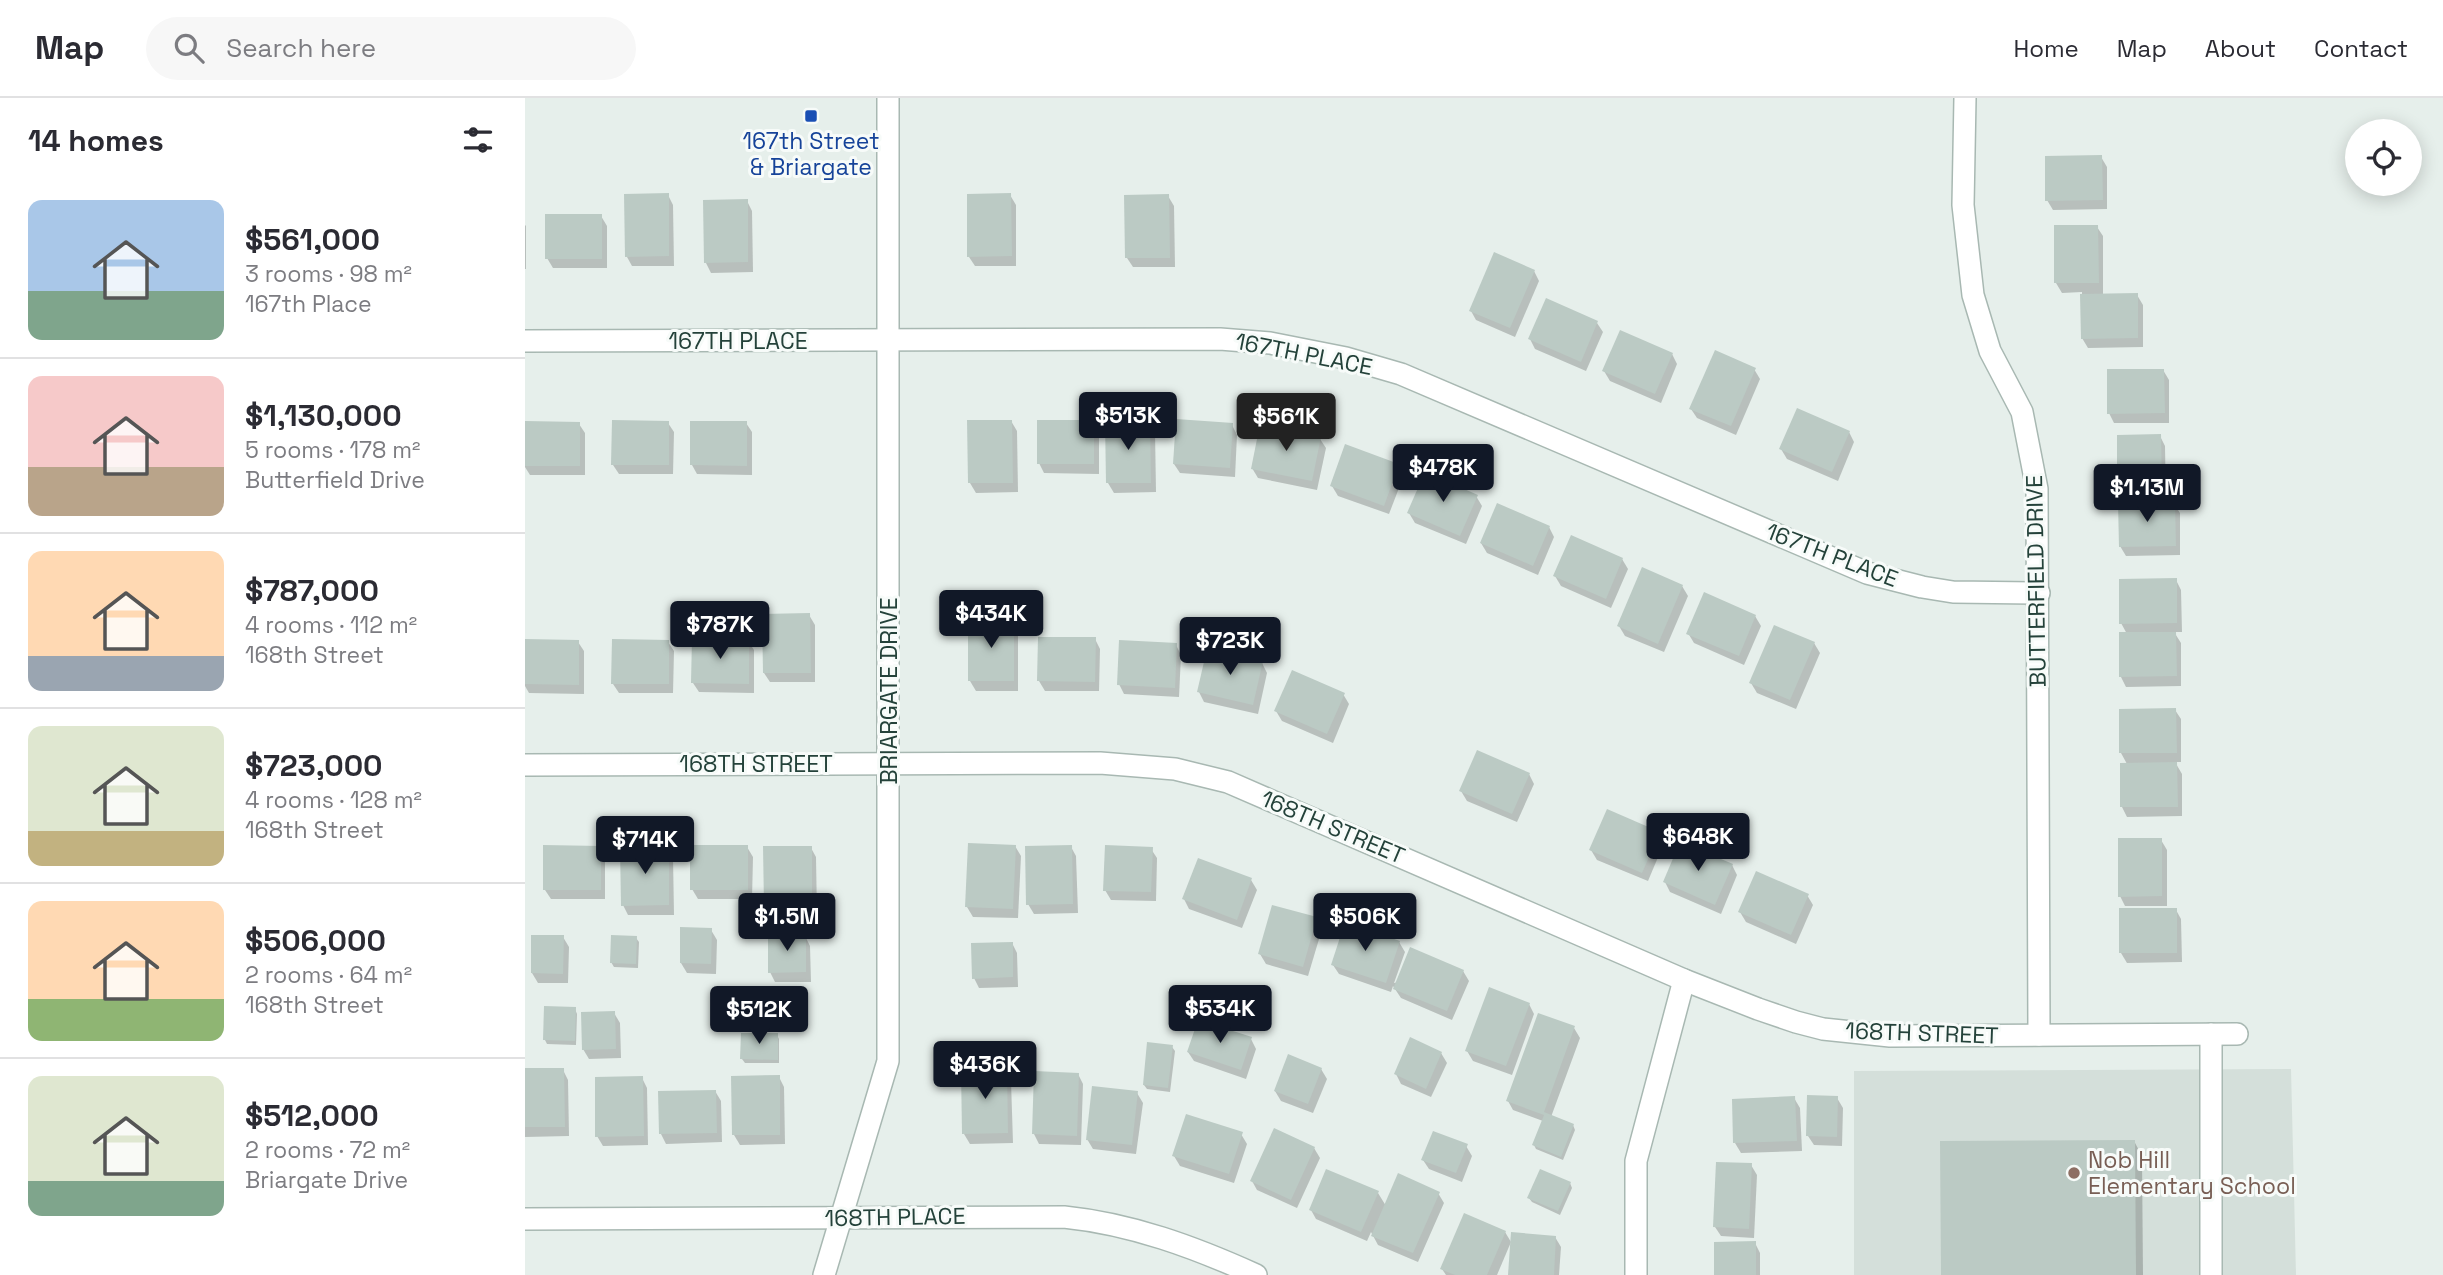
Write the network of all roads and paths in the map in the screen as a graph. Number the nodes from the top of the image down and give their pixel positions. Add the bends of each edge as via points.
1 (888, 98) edge
2 (1965, 98) edge
3 (525, 341) edge
4 (889, 341) junction
5 (2039, 593) junction
6 (889, 764) junction
7 (525, 765) edge
8 (1684, 980) junction
9 (2211, 1034) junction
10 (2237, 1034) dead end
11 (2039, 1035) junction
12 (841, 1218) junction
13 (525, 1219) edge
14 (824, 1275) edge
15 (1256, 1275) edge
16 (1636, 1275) edge
17 (2211, 1275) edge

1 - 4 street, BRIARGATE DRIVE
2 - 5 street, BUTTERFIELD DRIVE via 1963,205 1973,295 1990,351 2022,412 2028,434 2037,489
3 - 4 street, 167TH PLACE
4 - 5 street, 167TH PLACE via 1220,339 1270,343 1346,358 1401,374 1867,573 1953,592
4 - 6 street, BRIARGATE DRIVE
5 - 11 street, BUTTERFIELD DRIVE
6 - 7 street, 168TH STREET
6 - 8 street, 168TH STREET via 1100,763 1175,769 1228,782
6 - 12 street, BRIARGATE DRIVE via 888,1061
8 - 11 street, 168TH STREET via 1796,1022 1835,1030 1890,1036
8 - 16 street via 1636,1161
9 - 10 street, 168TH STREET
9 - 11 street, 168TH STREET
9 - 17 street
12 - 13 street, 168TH PLACE
12 - 14 street, BRIARGATE DRIVE
12 - 15 street, 168TH PLACE via 1084,1219 1179,1242

